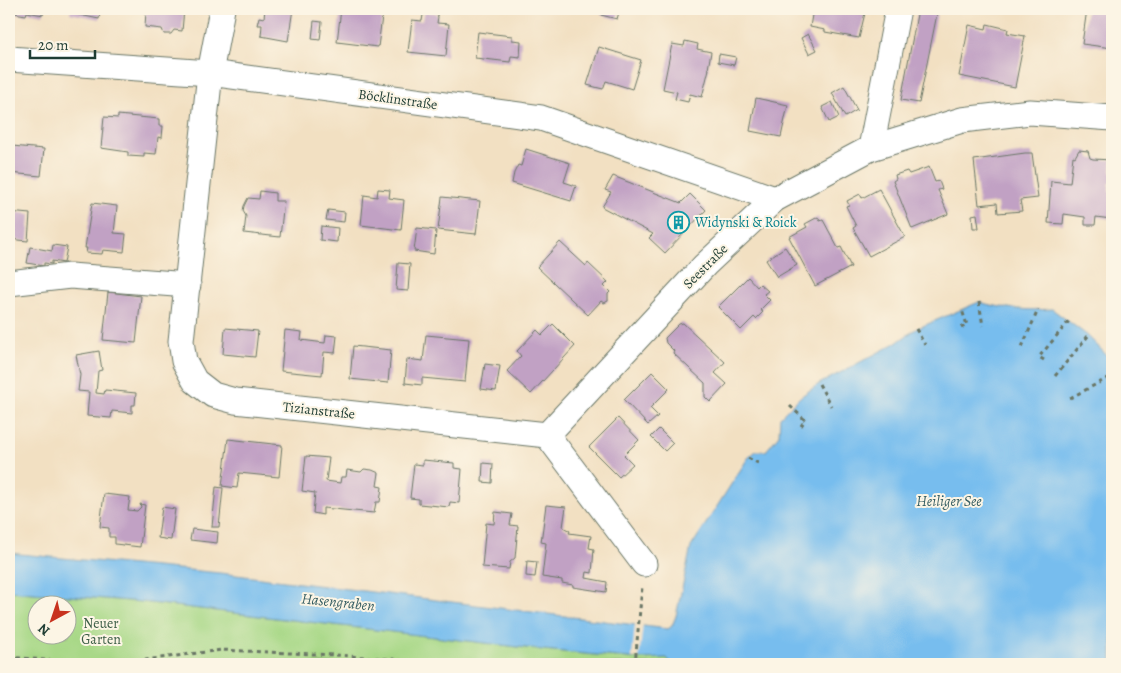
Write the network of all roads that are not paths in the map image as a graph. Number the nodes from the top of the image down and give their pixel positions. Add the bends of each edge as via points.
1 (222, 9) edge
2 (898, 9) edge
3 (9, 59) edge
4 (210, 73) junction
5 (1112, 118) edge
6 (871, 148) junction
7 (775, 198) junction
8 (9, 283) edge
9 (188, 286) junction
10 (547, 435) junction
11 (644, 564) road end

1 - 4 street, Tizianstraße
2 - 6 street
3 - 4 street, Böcklinstraße
4 - 7 street, Böcklinstraße via 541,118
4 - 9 street, Tizianstraße
5 - 6 street, Seestraße via 1030,112 972,118
6 - 7 street, Seestraße
7 - 10 street, Seestraße via 705,265
8 - 9 street via 70,276
9 - 10 street, Tizianstraße via 181,340 184,361 195,381 213,395 235,401
10 - 11 street

